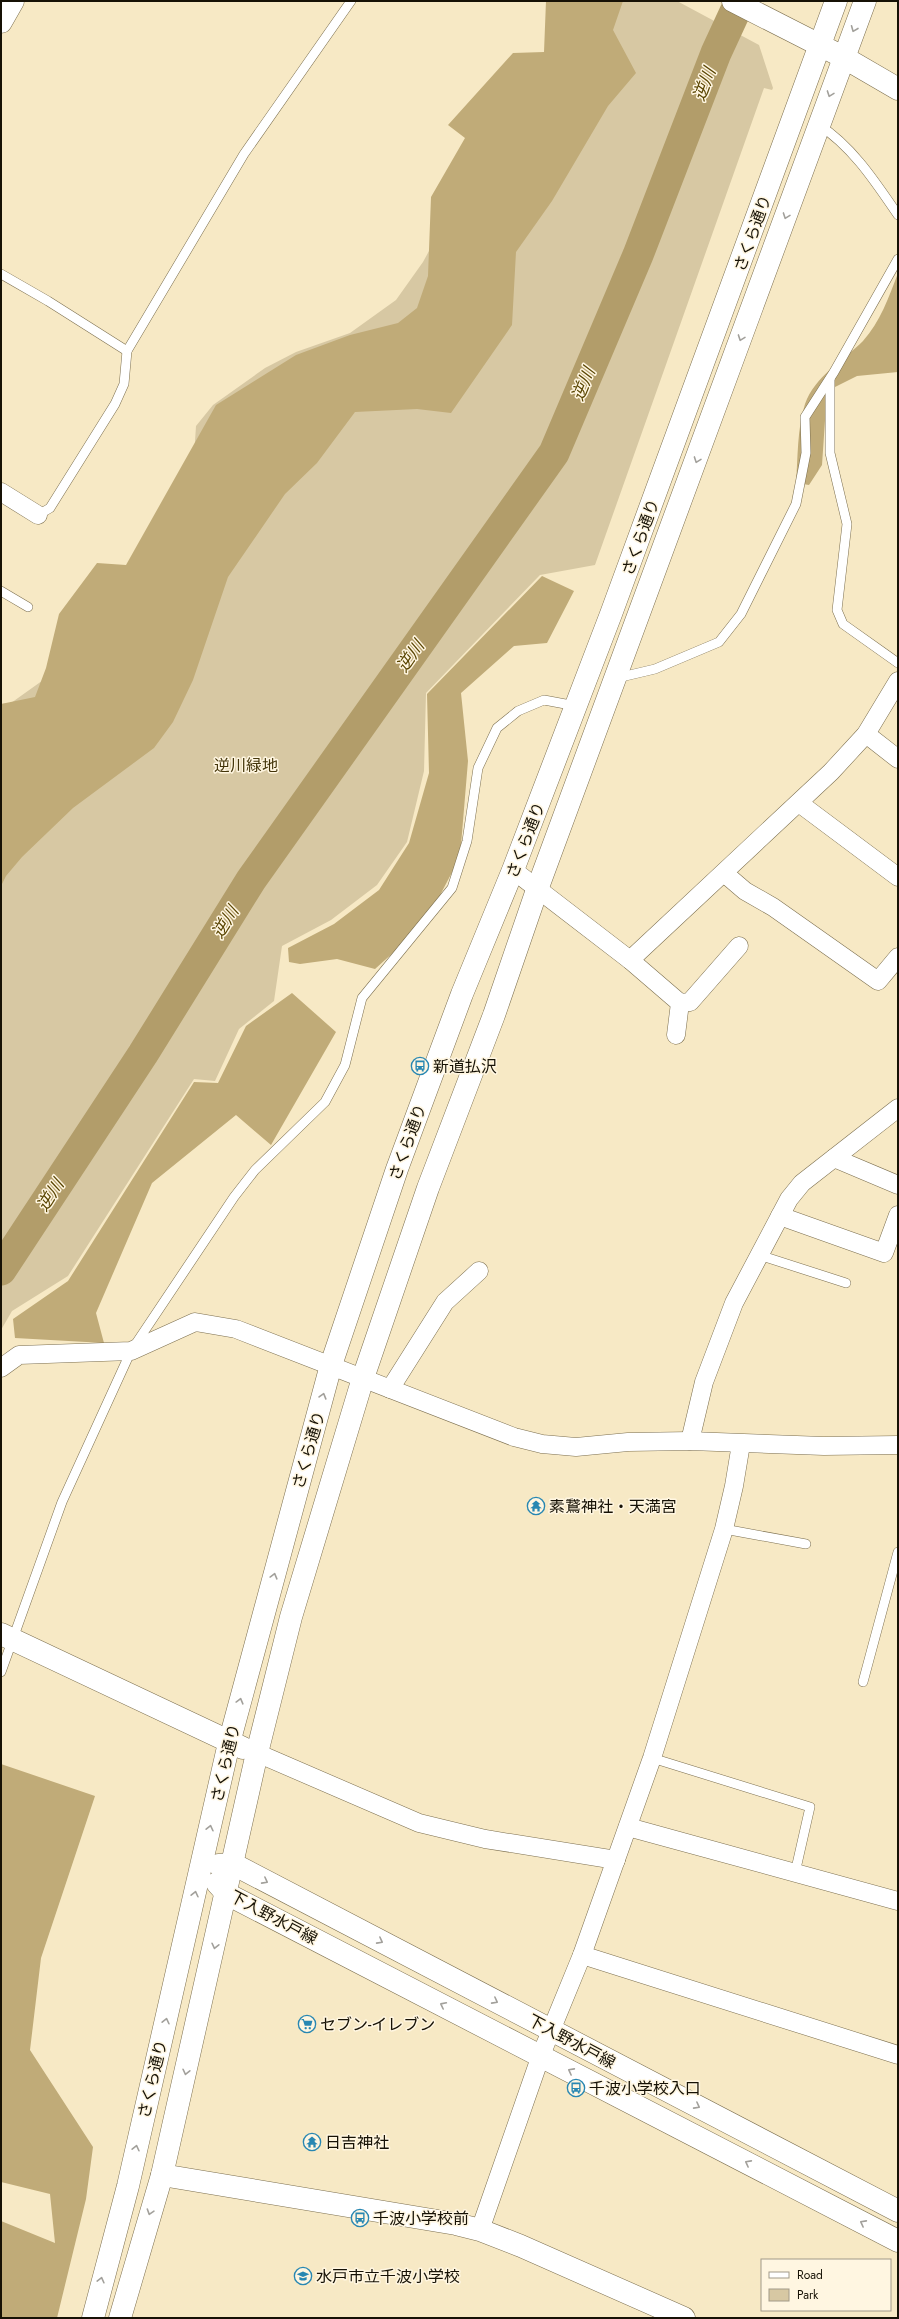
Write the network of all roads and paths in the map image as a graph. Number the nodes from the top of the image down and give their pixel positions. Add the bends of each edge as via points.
1 (14, 1) edge
2 (351, 1) edge
3 (733, 1) edge
4 (836, 1) edge
5 (865, 1) edge
6 (1, 22) edge
7 (819, 46) junction
8 (843, 57) junction
9 (898, 89) edge
10 (819, 125) junction
11 (898, 215) edge
12 (898, 259) edge
13 (1, 274) edge
14 (127, 351) junction
15 (830, 379) junction
16 (1, 492) edge
17 (38, 515) joint
18 (1, 591) edge
19 (28, 607) dead end
20 (898, 663) edge
21 (616, 678) junction
22 (898, 681) edge
23 (576, 706) junction
24 (866, 734) junction
25 (898, 759) edge
26 (799, 803) junction
27 (513, 870) junction
28 (724, 873) junction
29 (898, 877) edge
30 (538, 888) junction
31 (739, 946) dead end
32 (898, 957) edge
33 (630, 960) junction
34 (680, 1003) junction
35 (676, 1034) dead end
36 (898, 1108) edge
37 (834, 1158) junction
38 (898, 1185) edge
39 (898, 1215) edge
40 (780, 1216) junction
41 (759, 1255) junction
42 (479, 1271) dead end
43 (846, 1283) dead end
44 (131, 1351) junction
45 (332, 1365) junction
46 (1, 1368) edge
47 (363, 1378) junction
48 (390, 1389) junction
49 (690, 1441) junction
50 (741, 1444) junction
51 (898, 1445) edge
52 (724, 1529) junction
53 (806, 1544) dead end
54 (898, 1552) edge
55 (7, 1636) edge
56 (1, 1672) edge
57 (863, 1682) dead end
58 (230, 1743) junction
59 (257, 1753) junction
60 (652, 1758) junction
61 (628, 1827) junction
62 (616, 1860) junction
63 (233, 1864) junction
64 (202, 1866) junction
65 (796, 1873) junction
66 (227, 1894) junction
67 (898, 1901) edge
68 (582, 1955) junction
69 (552, 2031) junction
70 (542, 2055) junction
71 (898, 2055) edge
72 (162, 2175) junction
73 (898, 2211) edge
74 (480, 2230) junction
75 (898, 2241) edge
76 (93, 2318) edge
77 (120, 2318) edge
78 (684, 2318) edge

1 - 6 street
2 - 14 lane via 244,154
3 - 7 street
4 - 7 street, さくら通り
5 -> 8 street, さくら通り
7 - 8 street
7 - 23 street, さくら通り via 793,123
8 - 9 street
8 -> 10 street, さくら通り
10 - 11 lane via 839,138
10 -> 21 street, さくら通り
12 - 15 lane
13 - 14 lane
14 - 17 lane via 124,384 115,404 50,508
15 - 20 lane via 830,453 847,524 837,610 843,624
15 - 21 lane via 805,417 806,453 796,504 741,614 719,642 655,669
16 - 17 street
18 - 19 lane
21 - 30 street, さくら通り
22 - 24 street
23 - 27 street, さくら通り
23 - 44 lane via 544,700 518,711 496,728 478,768 467,842 452,888 362,998 345,1065 325,1102 255,1170 234,1197
24 - 25 street
24 - 26 street
26 - 28 street
26 - 29 street
27 - 30 street
27 - 45 street, さくら通り via 462,994 397,1169
28 - 32 street via 745,891 773,907 878,982
28 - 33 street
30 - 33 street
30 - 47 street, さくら通り via 494,1015 428,1188
31 - 34 street via 690,1002
33 - 34 street
34 - 35 street
36 - 37 street
37 - 38 street
37 - 40 street via 802,1183
39 - 40 street via 884,1253
40 - 41 street
41 - 43 lane
41 - 49 street via 734,1303 704,1382
42 - 48 street via 445,1302
44 - 45 street via 195,1322 236,1329
44 - 46 street via 19,1355
44 - 55 lane via 62,1502 23,1606
45 - 47 street
58 -> 45 street, さくら通り
47 - 48 street
47 - 59 street, さくら通り via 291,1617
48 - 49 street via 514,1437 542,1444 576,1447 628,1442
49 - 50 street
50 - 51 street
50 - 52 street
52 - 53 lane
52 - 60 street
54 - 57 lane
55 - 56 lane
55 - 58 street
58 - 59 street
64 -> 58 street, さくら通り
59 - 62 street via 419,1823 485,1839
59 - 63 street, さくら通り
60 - 61 street
60 - 65 lane via 810,1807
61 - 62 street
61 - 65 street
62 - 68 street
63 - 64 street, 下入野水戸線
63 - 66 street, さくら通り
63 -> 69 street, 下入野水戸線
64 - 66 street, 下入野水戸線
76 -> 64 street, さくら通り via 128,2186
65 - 67 street
70 -> 66 street, 下入野水戸線
66 -> 72 street, さくら通り
68 - 69 street
68 - 71 street
69 - 70 street
69 -> 73 street, 下入野水戸線
70 - 74 street
75 -> 70 street, 下入野水戸線
72 - 74 street
72 -> 77 street, さくら通り
74 - 78 street

